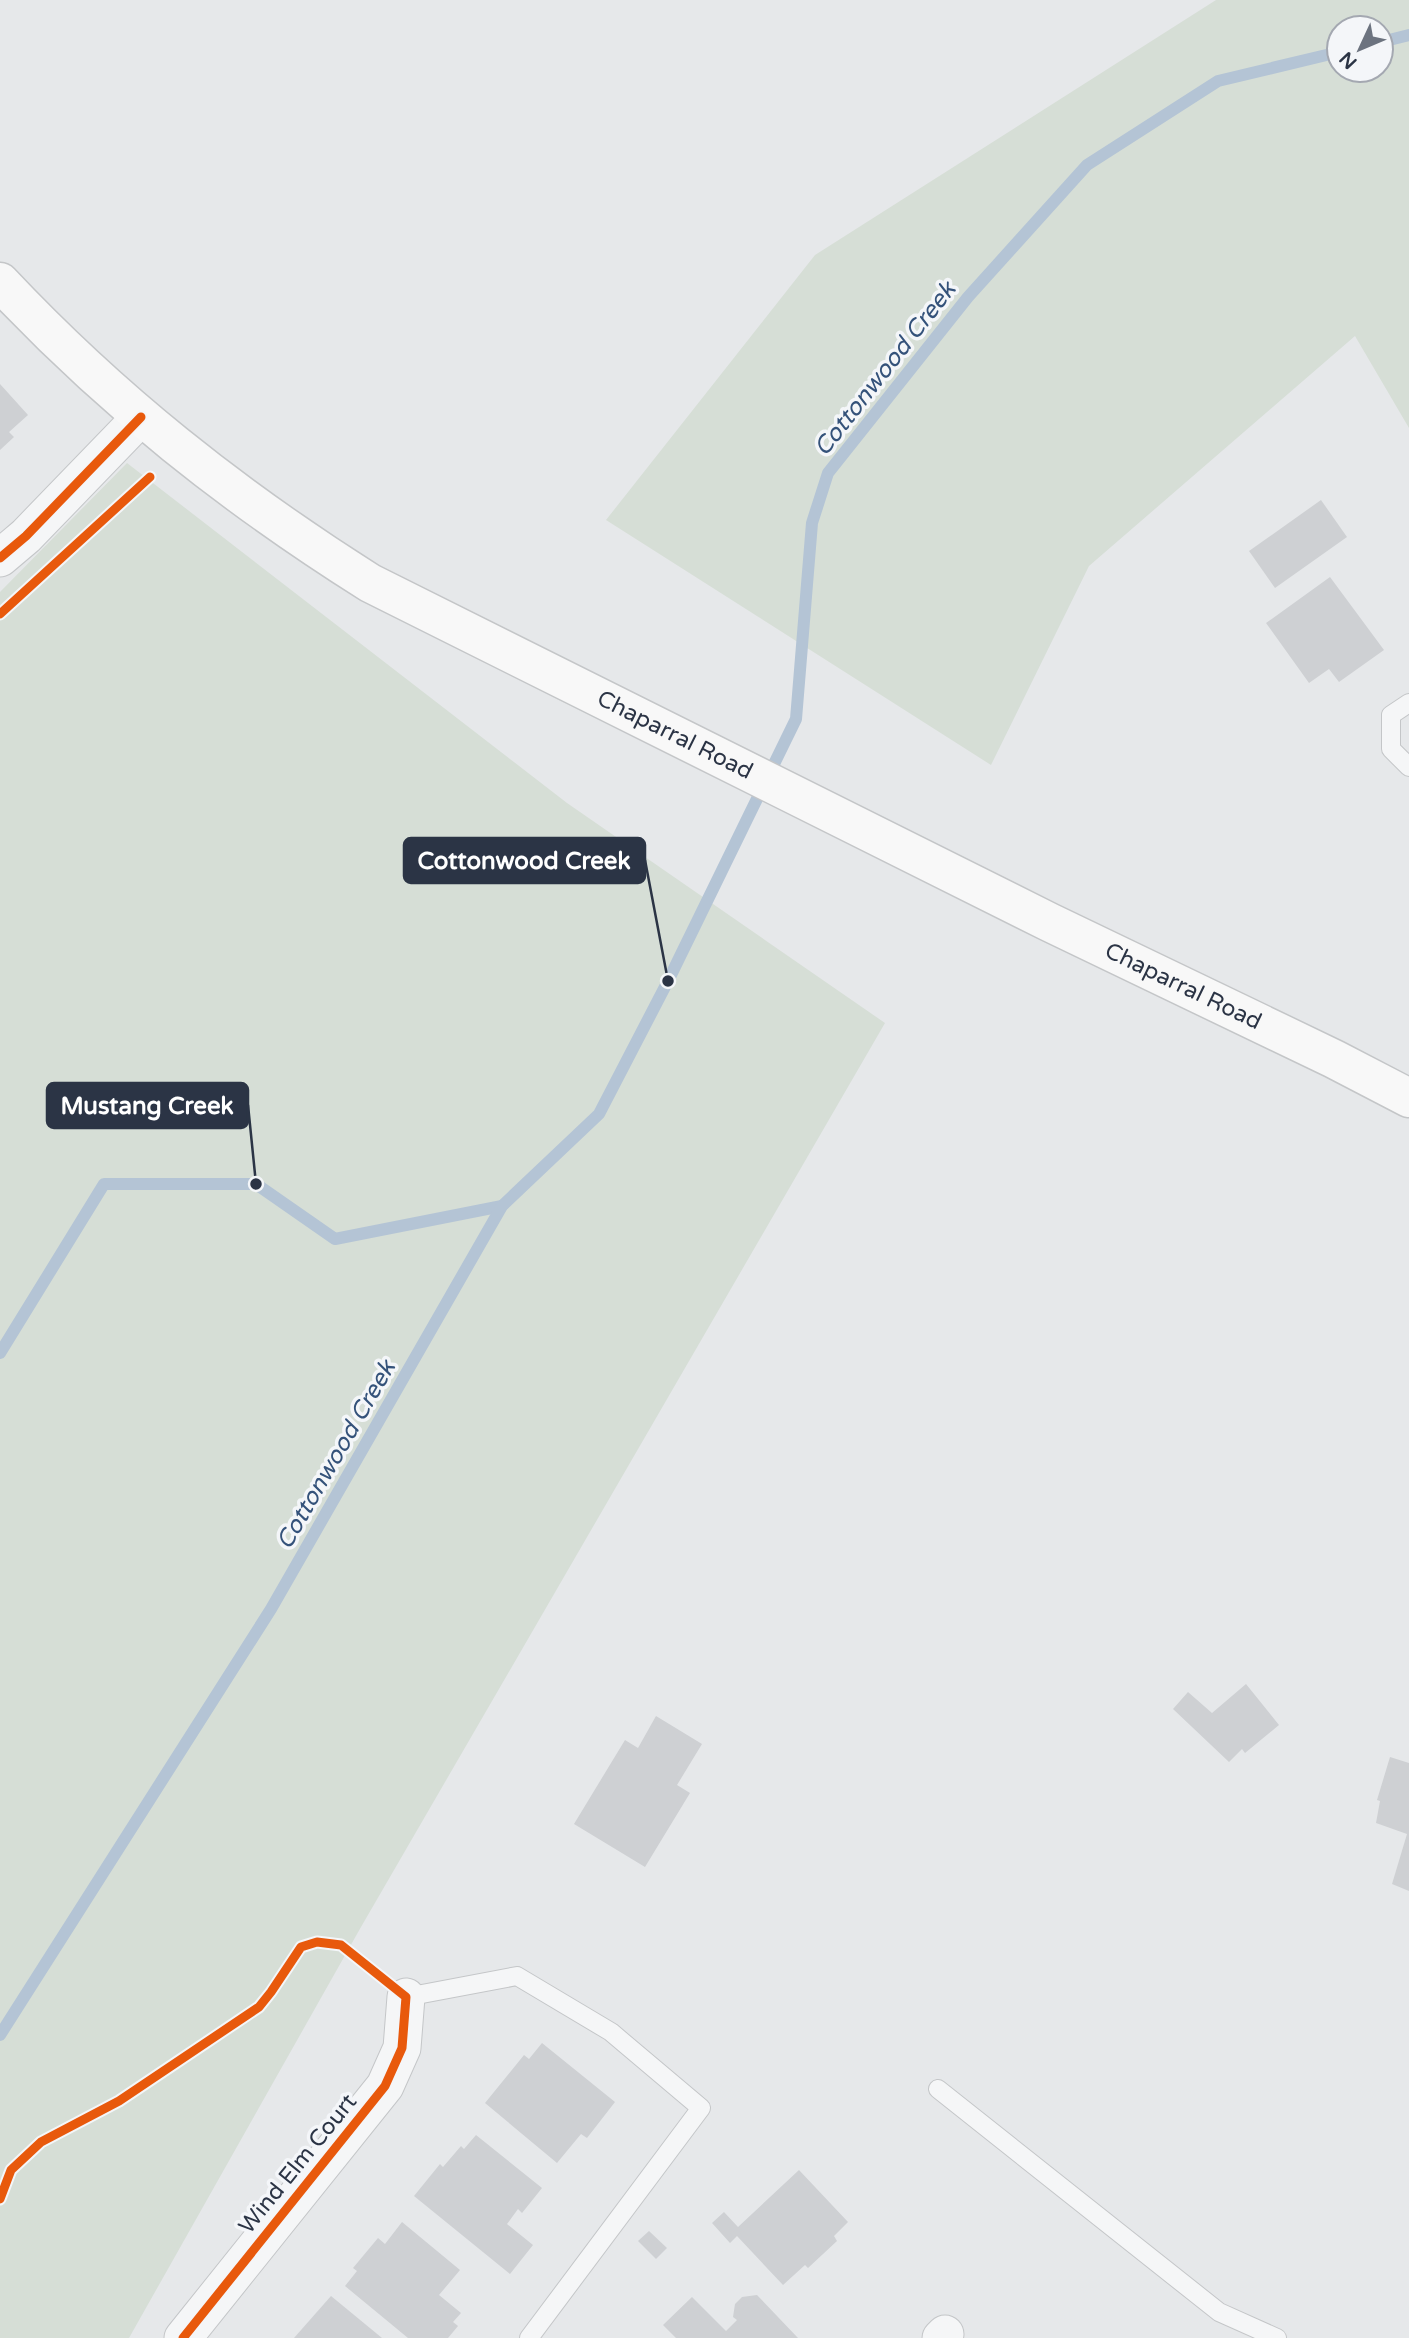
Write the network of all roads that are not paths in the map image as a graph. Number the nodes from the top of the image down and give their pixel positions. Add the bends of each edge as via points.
1 (0, 282) edge
2 (141, 417) junction
3 (0, 558) edge
4 (1409, 703) edge
5 (1409, 766) edge
6 (1409, 1098) edge
7 (406, 1997) joint
8 (938, 2089) dead end
9 (183, 2338) edge
10 (529, 2338) edge
11 (1277, 2338) edge

1 - 2 main road, Chaparral Road via 48,334
2 - 3 street
2 - 6 main road, Chaparral Road via 237,495 370,583
4 - 5 lane via 1391,715 1391,749
7 - 9 street, Wind Elm Court via 402,2048 384,2086
7 - 10 lane via 517,1976 611,2032 701,2108
8 - 11 lane via 1219,2312

